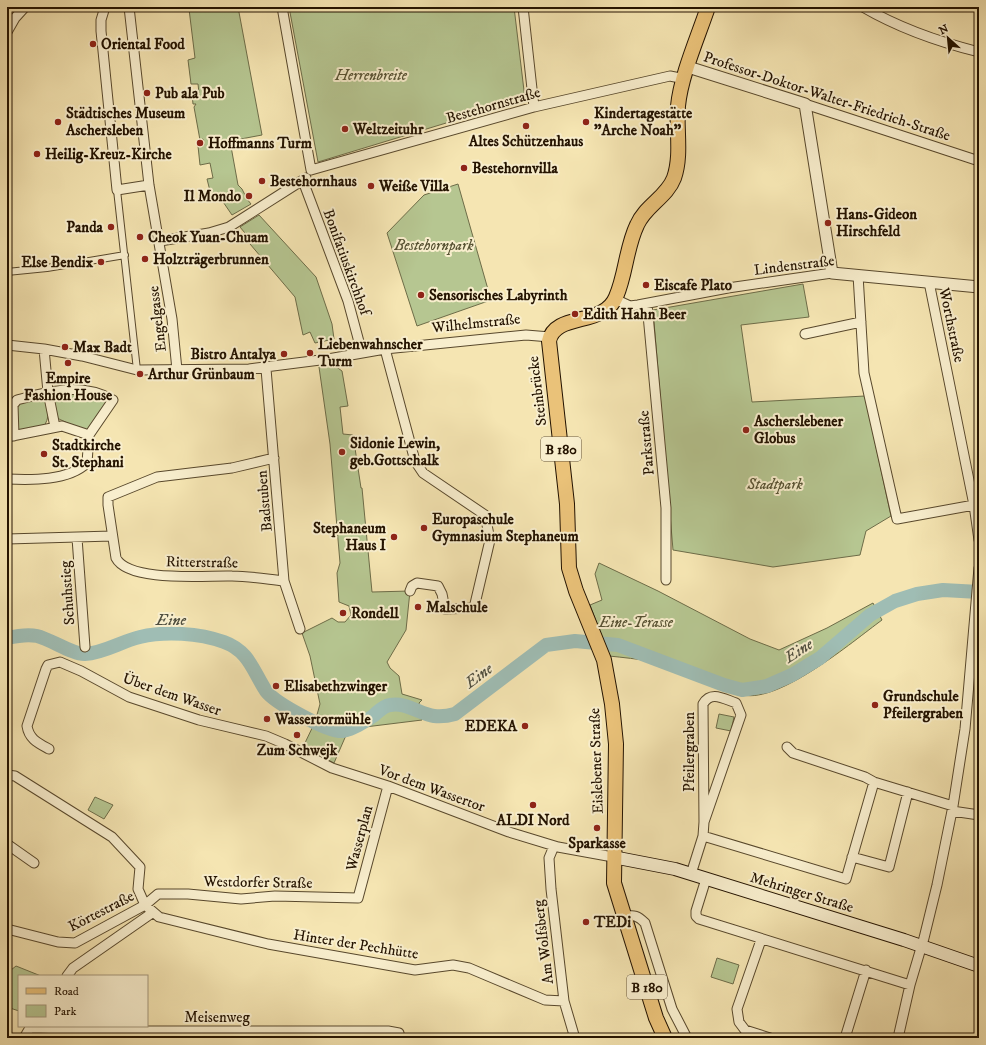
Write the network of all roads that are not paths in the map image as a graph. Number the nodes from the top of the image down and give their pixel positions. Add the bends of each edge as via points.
1 (25, 7) edge
2 (104, 7) edge
3 (129, 7) edge
4 (282, 7) edge
5 (523, 7) edge
6 (708, 7) edge
7 (863, 7) edge
8 (7, 32) edge
9 (979, 52) edge
10 (686, 73) junction
11 (805, 104) junction
12 (534, 107) junction
13 (979, 161) edge
14 (311, 170) junction
15 (303, 181) junction
16 (149, 185) junction
17 (117, 190) junction
18 (160, 241) junction
19 (125, 254) junction
20 (7, 272) edge
21 (832, 272) junction
22 (858, 275) junction
23 (929, 282) junction
24 (979, 287) edge
25 (615, 299) junction
26 (647, 304) junction
27 (861, 322) junction
28 (804, 334) dead end
29 (550, 336) junction
30 (7, 346) edge
31 (44, 349) junction
32 (385, 349) junction
33 (362, 353) junction
34 (266, 369) junction
35 (137, 370) junction
36 (177, 370) junction
37 (48, 392) junction
38 (55, 427) junction
39 (89, 435) junction
40 (10, 436) edge
41 (274, 458) junction
42 (7, 479) edge
43 (974, 505) junction
44 (112, 536) junction
45 (7, 538) edge
46 (77, 538) junction
47 (979, 540) edge
48 (568, 562) joint
49 (979, 573) edge
50 (666, 580) dead end
51 (284, 581) junction
52 (410, 591) dead end
53 (300, 629) dead end
54 (85, 646) dead end
55 (246, 731) joint
56 (787, 747) dead end
57 (49, 749) dead end
58 (7, 775) edge
59 (874, 782) junction
60 (388, 786) junction
61 (908, 792) junction
62 (952, 809) junction
63 (979, 815) edge
64 (704, 822) junction
65 (703, 836) junction
66 (7, 844) edge
67 (554, 846) junction
68 (614, 857) junction
69 (852, 857) junction
70 (34, 863) dead end
71 (691, 874) junction
72 (706, 879) junction
73 (158, 894) joint
74 (358, 898) joint
75 (145, 905) junction
76 (152, 913) junction
77 (624, 917) junction
78 (7, 929) edge
79 (761, 940) junction
80 (921, 946) junction
81 (979, 966) edge
82 (866, 970) junction
83 (68, 975) edge
84 (910, 985) junction
85 (564, 1001) junction
86 (31, 1027) edge
87 (743, 1034) edge
88 (574, 1035) dead end
89 (24, 1038) edge
90 (400, 1038) edge
91 (665, 1038) edge
92 (687, 1038) edge
93 (770, 1038) edge
94 (845, 1038) edge
95 (898, 1038) edge

1 - 8 street
2 - 17 street via 101,31
3 - 16 street, Engelgasse
4 - 14 street
5 - 12 street
6 - 10 main road
7 - 9 street via 876,15 944,43
10 - 11 street, Professor-Doktor-Walter-Friedrich-Straße
10 - 12 street, Bestehornstraße
10 - 25 main road via 678,105 678,160 674,179 636,225
11 - 13 street, Professor-Doktor-Walter-Friedrich-Straße
11 - 21 street
12 - 14 street, Bestehornstraße
14 - 15 street
15 - 18 street via 229,227
15 - 33 street, Bonifatiuskirchhof via 348,301
16 - 17 street
16 - 18 street, Engelgasse
17 - 19 street
18 - 36 street, Engelgasse
19 - 20 street via 47,268
19 - 35 street
21 - 22 street, Lindenstraße
21 - 26 street, Lindenstraße
22 - 23 street, Lindenstraße
22 - 27 street
23 - 24 street, Lindenstraße
23 - 43 street, Worthstraße
25 - 26 street, Lindenstraße via 630,306
25 - 29 main road via 605,311 559,326
26 - 50 street, Parkstraße via 666,508
27 - 28 street
27 - 43 street via 864,373 897,520
29 - 32 street, Wilhelmstraße via 526,335
29 - 48 main road, Steinbrücke / B 180 via 549,346 567,504
30 - 31 street, Wilhelmstraße
31 - 35 street, Wilhelmstraße
31 - 37 street
32 - 33 street, Wilhelmstraße
32 - 52 street via 414,461 419,469 485,515 490,540 474,608 444,609 438,586 417,583
33 - 34 street, Wilhelmstraße
34 - 36 street, Wilhelmstraße
34 - 41 street, Badstuben
35 - 36 street, Wilhelmstraße
37 - 38 street
37 - 39 street via 89,390 112,400
37 - 40 street via 15,401
38 - 39 street via 62,426
38 - 40 street
39 - 42 street via 87,463 81,469 67,475
41 - 44 street via 223,470 165,475 108,497
41 - 51 street, Badstuben
43 - 47 street, Worthstraße
44 - 46 street
44 - 51 street, Ritterstraße via 116,558 122,565 142,572 173,577 232,576
45 - 46 street
46 - 54 street, Schuhstieg
48 - 68 main road, Eislebener Straße / B 180 via 606,667 612,704 616,744
49 - 62 street via 965,729
51 - 53 street, Badstuben
55 - 57 street, Über dem Wasser via 199,720 129,697 60,662 48,664 27,726 28,734
55 - 60 street, Vor dem Wassertor via 285,744 332,768
56 - 59 street via 793,753
58 - 75 street via 15,776 112,837 140,867 138,888
59 - 61 street
59 - 69 street
60 - 67 street, Vor dem Wassertor via 509,832
60 - 74 street, Wasserplan
61 - 62 street
61 - 69 street via 889,867
62 - 63 street
62 - 80 street via 937,885
64 - 64 street, Pfeilergraben via 741,715 736,703 712,695 703,704
64 - 65 street, Pfeilergraben
65 - 69 street via 846,880
65 - 71 street, Pfeilergraben
66 - 70 street
67 - 68 street, Vor dem Wassertor
67 - 85 street, Am Wolfsberg via 549,865
68 - 71 main road, Mehringer Straße via 657,864
68 - 77 main road, Eislebener Straße / B 180 via 614,883
71 - 72 main road, Mehringer Straße
72 - 79 street via 696,916 699,920
72 - 80 main road, Mehringer Straße
73 - 74 street, Westdorfer Straße via 241,899 275,896
73 - 75 street, Körtestraße
75 - 76 street, Hinter der Pechhütte
75 - 78 street, Körtestraße via 75,943 58,942
76 - 83 street via 73,968
76 - 85 street, Hinter der Pechhütte via 174,921 321,955 415,970 453,965 469,968 545,1000
77 - 91 main road, Eislebener Straße / B 180 via 656,1018
77 - 92 street via 634,915 640,917 644,923 672,1010
79 - 82 street
79 - 87 street via 737,1009
80 - 81 main road, Mehringer Straße
80 - 84 street
82 - 84 street
82 - 94 street
84 - 95 street
85 - 88 street, Am Wolfsberg
86 - 89 street
86 - 90 street, Meisenweg via 388,1031 399,1033
87 - 93 street

